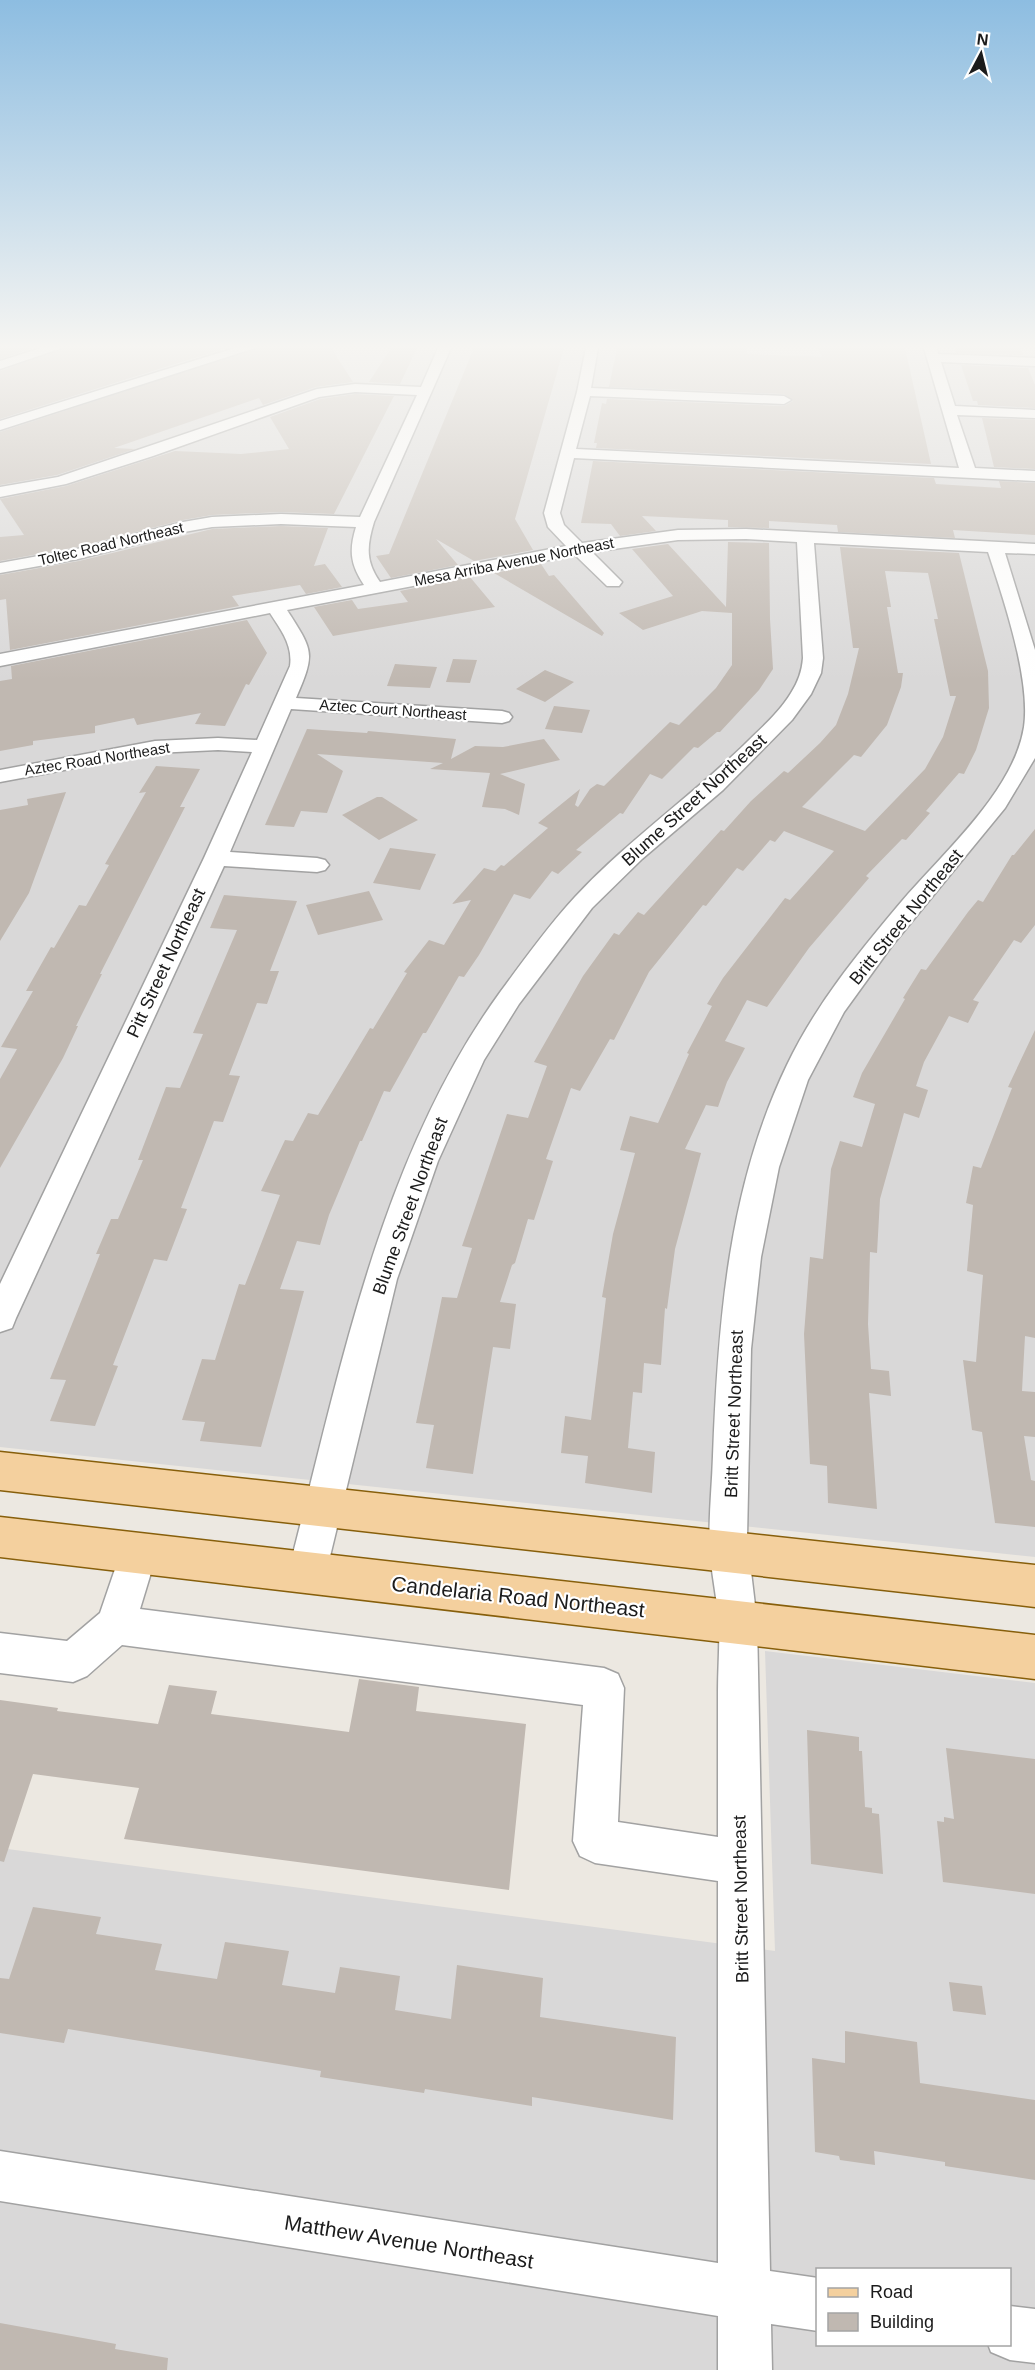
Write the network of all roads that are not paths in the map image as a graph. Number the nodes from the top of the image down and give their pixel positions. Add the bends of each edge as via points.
1 (128, 459) edge
2 (395, 459) edge
3 (566, 459) edge
4 (685, 459) edge
5 (964, 459) edge
6 (968, 472) junction
7 (1035, 476) edge
8 (0, 492) edge
9 (366, 522) junction
10 (805, 538) junction
11 (995, 547) junction
12 (577, 549) junction
13 (1035, 549) edge
14 (0, 568) edge
15 (613, 582) dead end
16 (375, 589) junction
17 (276, 608) junction
18 (0, 660) edge
19 (284, 703) junction
20 (502, 717) dead end
21 (266, 747) junction
22 (0, 776) edge
23 (216, 858) junction
24 (317, 865) dead end
25 (0, 1318) edge
26 (0, 1471) edge
27 (322, 1508) junction
28 (0, 1537) edge
29 (729, 1551) junction
30 (138, 1553) junction
31 (308, 1573) junction
32 (1035, 1586) edge
33 (738, 1622) junction
34 (116, 1625) junction
35 (0, 1653) edge
36 (1035, 1657) edge
37 (741, 1862) junction
38 (0, 2176) edge
39 (744, 2294) junction
40 (816, 2305) edge
41 (1011, 2333) edge
42 (1035, 2337) edge
43 (745, 2370) edge

1 - 8 street via 62,481
2 - 9 street
3 - 12 street via 552,513 556,527
4 - 6 street
5 - 6 street
6 - 7 street
9 - 14 street, Toltec Road Northeast via 212,522
9 - 16 street via 357,548 358,559 361,571
10 - 11 street, Mesa Arriba Avenue Northeast
10 - 12 street, Mesa Arriba Avenue Northeast via 678,535
10 - 27 street, Blume Street Northeast via 813,658 812,673 801,694 739,763 583,903 510,998 471,1057 423,1161 381,1279
11 - 13 street, Mesa Arriba Avenue Northeast
11 - 29 street, Britt Street Northeast via 1029,657 1035,725 1029,751 965,846 863,965 817,1035 778,1122 748,1229 738,1305
12 - 15 street
12 - 16 street, Mesa Arriba Avenue Northeast
16 - 17 street, Mesa Arriba Avenue Northeast
17 - 18 street, Mesa Arriba Avenue Northeast
17 - 19 street, Pitt Street Northeast via 303,656
19 - 20 street, Aztec Court Northeast
19 - 21 street, Pitt Street Northeast
21 - 22 street, Aztec Road Northeast via 155,747
21 - 23 street, Pitt Street Northeast
23 - 24 street
23 - 25 street, Pitt Street Northeast
26 - 27 main road
27 - 29 main road
27 - 31 street, Blume Street Northeast
28 - 30 main road, Candelaria Road Northeast
29 - 32 main road
29 - 33 street, Britt Street Northeast
30 - 31 main road, Candelaria Road Northeast
30 - 34 street
31 - 33 main road, Candelaria Road Northeast
33 - 36 main road, Candelaria Road Northeast
33 - 37 street, Britt Street Northeast
34 - 35 street via 73,1662
34 - 37 street via 604,1688 595,1841
37 - 39 street, Britt Street Northeast
38 - 39 street, Matthew Avenue Northeast
39 - 40 street, Matthew Avenue Northeast
39 - 43 street, Britt Street Northeast
41 - 42 street

